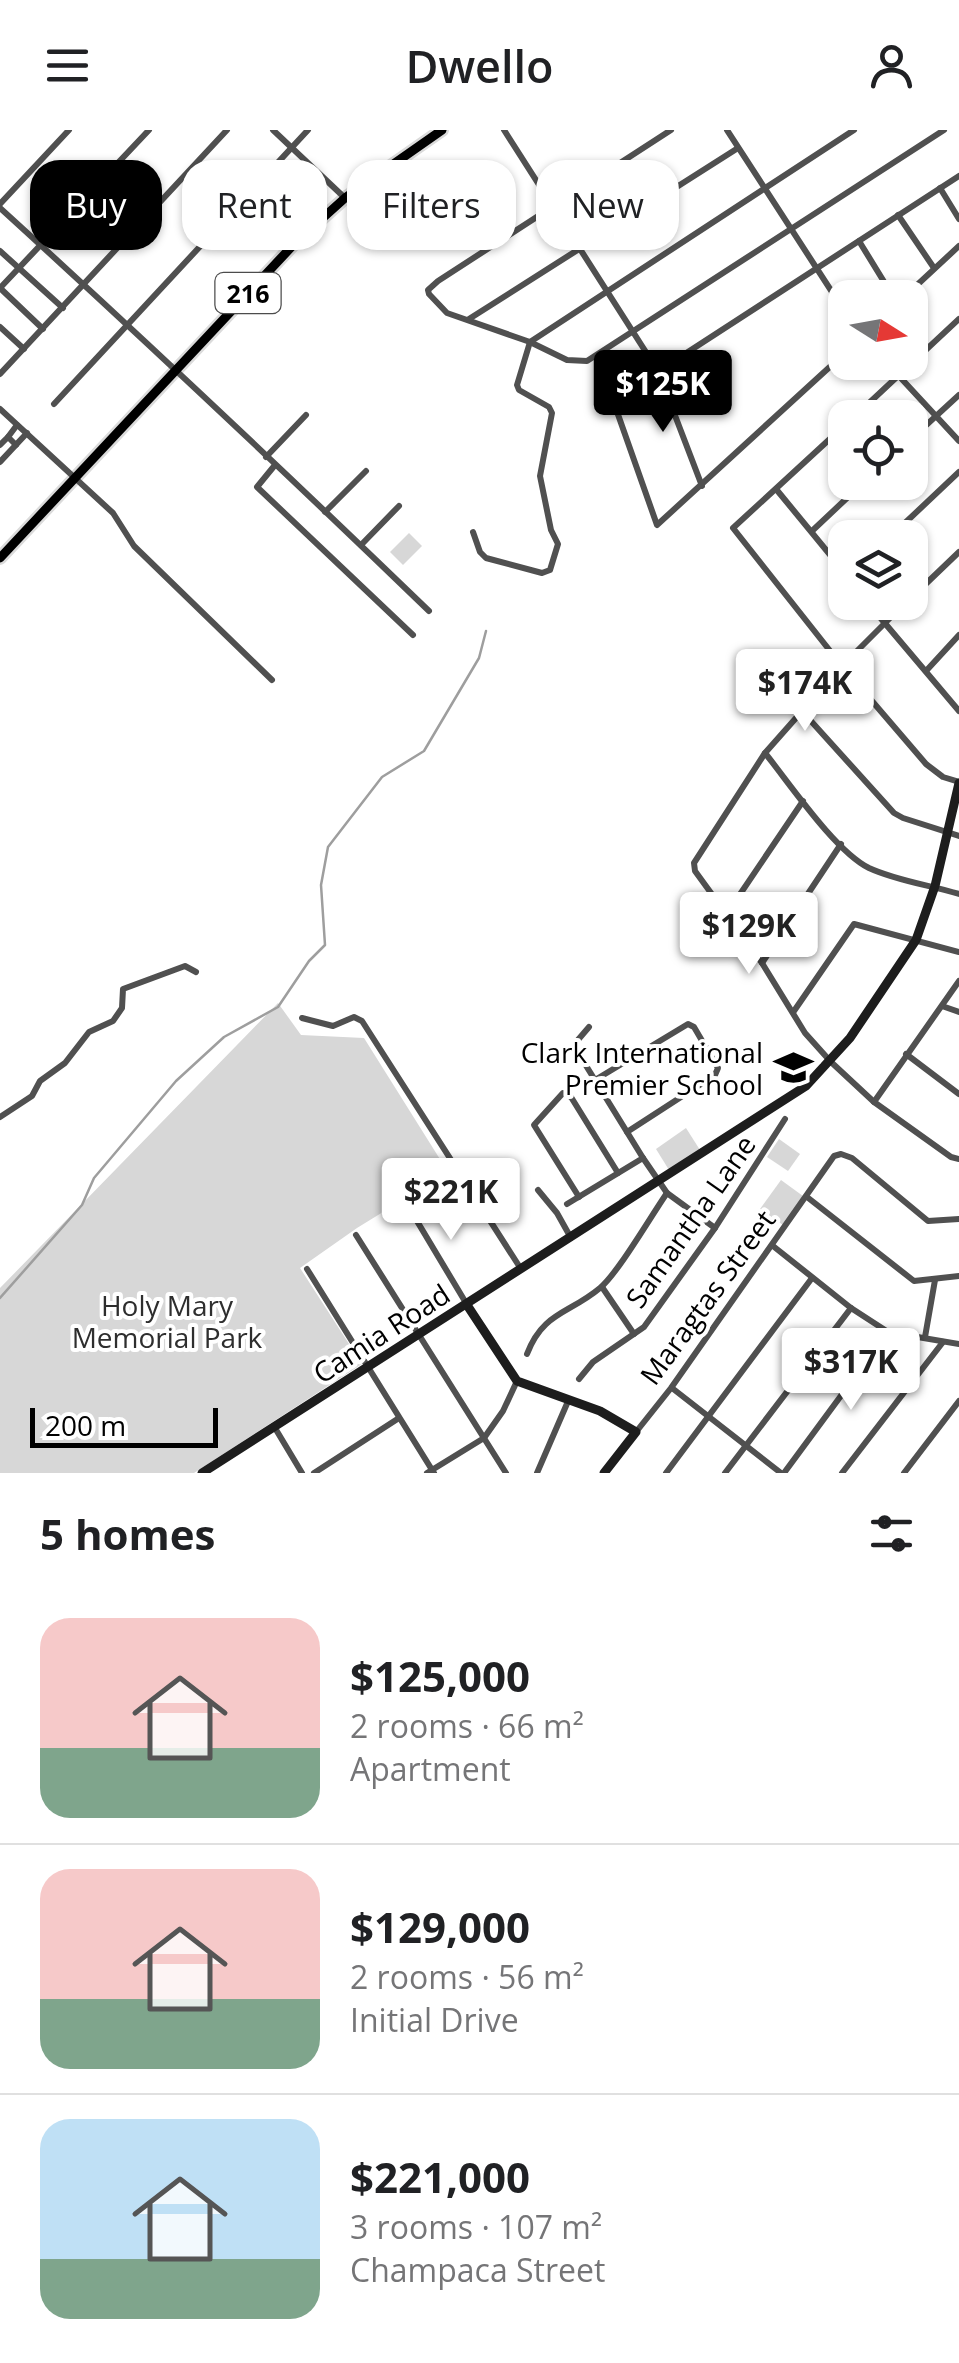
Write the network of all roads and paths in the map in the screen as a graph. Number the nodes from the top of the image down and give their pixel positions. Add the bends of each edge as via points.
1 (69, 130) edge
2 (149, 130) edge
3 (227, 130) edge
4 (273, 130) edge
5 (308, 130) edge
6 (442, 130) edge
7 (504, 130) edge
8 (671, 130) edge
9 (727, 130) edge
10 (854, 130) edge
11 (944, 130) edge
12 (292, 148) junction
13 (738, 148) junction
14 (121, 160) edge
15 (399, 160) edge
16 (624, 160) edge
17 (959, 176) edge
18 (536, 180) edge
19 (679, 185) edge
20 (764, 188) junction
21 (940, 188) junction
22 (345, 198) joint
23 (0, 206) edge
24 (898, 215) junction
25 (536, 217) edge
26 (959, 219) edge
27 (789, 228) junction
28 (30, 235) edge
29 (859, 241) junction
30 (959, 246) edge
31 (0, 250) edge
32 (36, 250) edge
33 (46, 250) edge
34 (574, 250) edge
35 (581, 250) edge
36 (19, 268) junction
37 (934, 268) junction
38 (816, 270) junction
39 (883, 280) edge
40 (922, 280) edge
41 (84, 285) junction
42 (828, 287) edge
43 (0, 288) edge
44 (607, 290) junction
45 (63, 308) junction
46 (959, 319) edge
47 (468, 320) junction
48 (128, 325) junction
49 (0, 326) edge
50 (43, 329) junction
51 (632, 330) junction
52 (530, 342) junction
53 (928, 348) edge
54 (24, 349) junction
55 (2, 369) edge
56 (828, 369) edge
57 (177, 370) junction
58 (658, 371) junction
59 (894, 380) edge
60 (902, 380) edge
61 (959, 395) edge
62 (872, 400) edge
63 (54, 404) dead end
64 (0, 409) edge
65 (306, 415) dead end
66 (935, 418) junction
67 (17, 424) junction
68 (928, 424) edge
69 (27, 434) junction
70 (8, 437) junction
71 (828, 440) edge
72 (959, 442) edge
73 (0, 445) edge
74 (16, 445) junction
75 (266, 457) junction
76 (0, 462) edge
77 (274, 465) junction
78 (366, 471) dead end
79 (959, 472) edge
80 (74, 478) junction
81 (702, 486) junction
82 (776, 489) junction
83 (845, 500) edge
84 (399, 506) dead end
85 (325, 512) junction
86 (908, 520) edge
87 (812, 531) junction
88 (473, 532) dead end
89 (360, 545) junction
90 (828, 551) edge
91 (959, 552) edge
92 (0, 558) edge
93 (928, 582) edge
94 (429, 611) dead end
95 (881, 620) edge
96 (888, 620) edge
97 (884, 624) junction
98 (412, 635) dead end
99 (959, 635) edge
100 (842, 666) junction
101 (926, 671) junction
102 (272, 680) dead end
103 (801, 710) junction
104 (959, 711) edge
105 (765, 753) junction
106 (959, 783) edge
107 (803, 801) junction
108 (954, 834) edge
109 (842, 844) junction
110 (935, 886) junction
111 (959, 894) edge
112 (726, 915) junction
113 (916, 940) junction
114 (959, 952) edge
115 (762, 963) junction
116 (196, 972) dead end
117 (959, 981) edge
118 (942, 1006) junction
119 (794, 1012) junction
120 (959, 1012) edge
121 (302, 1018) dead end
122 (588, 1027) dead end
123 (906, 1054) junction
124 (831, 1062) junction
125 (595, 1080) junction
126 (959, 1094) edge
127 (874, 1102) junction
128 (0, 1117) edge
129 (785, 1119) dead end
130 (627, 1132) junction
131 (643, 1158) junction
132 (959, 1159) edge
133 (618, 1173) junction
134 (658, 1183) junction
135 (538, 1190) dead end
136 (667, 1193) junction
137 (579, 1197) junction
138 (808, 1197) junction
139 (404, 1201) dead end
140 (567, 1204) dead end
141 (959, 1220) edge
142 (715, 1228) junction
143 (356, 1236) dead end
144 (571, 1238) junction
145 (773, 1246) junction
146 (307, 1269) dead end
147 (522, 1270) junction
148 (959, 1276) edge
149 (812, 1278) junction
150 (935, 1280) junction
151 (602, 1287) junction
152 (467, 1304) junction
153 (851, 1308) junction
154 (888, 1332) junction
155 (634, 1334) junction
156 (418, 1335) junction
157 (925, 1336) junction
158 (943, 1342) junction
159 (959, 1344) edge
160 (527, 1354) dead end
161 (367, 1368) junction
162 (578, 1379) dead end
163 (517, 1381) junction
164 (672, 1388) junction
165 (569, 1398) junction
166 (959, 1401) edge
167 (709, 1416) junction
168 (399, 1418) junction
169 (275, 1428) junction
170 (636, 1432) junction
171 (484, 1438) junction
172 (746, 1446) junction
173 (431, 1472) edge
174 (202, 1473) edge
175 (302, 1473) edge
176 (314, 1473) edge
177 (506, 1473) edge
178 (536, 1473) edge
179 (604, 1473) edge
180 (666, 1473) edge
181 (725, 1473) edge
182 (783, 1473) edge
183 (842, 1473) edge
184 (904, 1473) edge

1 - 23 street
2 - 14 street
3 - 41 street
4 - 12 street
5 - 12 street
6 - 15 main road, 216
7 - 18 street
8 - 16 street
9 - 13 street
10 - 20 street
11 - 27 street
12 - 22 street
12 - 48 street
13 - 19 street
13 - 20 street
17 - 21 street
20 - 27 street
20 - 44 street
21 - 24 street
21 - 26 street
22 - 57 main road, 216
23 - 28 street
24 - 29 street
24 - 37 street
25 - 47 street via 428,290 447,313
27 - 38 street
27 - 51 street
29 - 38 street
29 - 39 street
30 - 37 street
31 - 36 street
32 - 36 street
33 - 41 street
34 - 47 street
35 - 44 street
36 - 43 street
36 - 45 street
37 - 40 street
38 - 42 street
38 - 58 street
41 - 45 street
41 - 48 street
43 - 50 street
44 - 51 street
44 - 52 street
45 - 50 street
46 - 53 street
47 - 52 street
48 - 57 street
48 - 63 street
49 - 54 street
50 - 54 street
51 - 52 street via 578,363
51 - 58 street
52 - 88 street via 517,385 552,413 540,476 558,551 546,572 526,570 486,558
54 - 55 street
56 - 81 street
57 - 75 street
57 - 80 main road, 216
58 - 81 street
58 - 81 street via 615,406 656,525
59 - 62 street
60 - 66 street
61 - 66 street
64 - 67 street
65 - 75 street
66 - 68 street
66 - 72 street
67 - 69 street
67 - 70 street
69 - 74 street
69 - 80 street
70 - 73 street
70 - 74 street
71 - 82 street
74 - 76 street
75 - 77 street
77 - 85 street
77 - 98 street via 257,487
78 - 85 street
79 - 86 street
80 - 92 main road, 216
80 - 102 street
82 - 87 street
82 - 100 street via 733,528
83 - 87 street
84 - 89 street
85 - 89 street
87 - 90 street
89 - 94 street
91 - 93 street
95 - 97 street
96 - 97 street
97 - 100 street
97 - 101 street
99 - 101 street
100 - 103 street
100 - 106 street via 933,772
101 - 104 street
103 - 105 street
103 - 108 street via 894,812
105 - 107 street
105 - 112 street via 694,863
106 - 108 street, Camia Road
107 - 109 street
107 - 112 street
108 - 110 street, Camia Road
109 - 110 street via 864,866
109 - 115 street
110 - 111 street
110 - 113 street, Camia Road
112 - 115 street
113 - 114 street
113 - 119 street via 854,924
113 - 124 street, Camia Road
115 - 119 street
116 - 128 street via 186,966 123,990 114,1022 89,1032 32,1096
117 - 118 street
118 - 120 street
118 - 123 street
119 - 124 street
121 - 147 street via 326,1026 354,1017 362,1021
122 - 125 street via 575,1047
123 - 126 street
123 - 127 street
124 - 127 street
124 - 134 street, Camia Road via 794,1095
125 - 130 street
125 - 130 street via 685,1025 694,1027 717,1073
127 - 132 street
129 - 142 street, Samantha Lane
130 - 131 street
131 - 133 street
131 - 134 street
133 - 137 street
133 - 137 street via 563,1093 534,1125
134 - 136 street
134 - 144 street, Camia Road
135 - 144 street
136 - 142 street
136 - 151 street
137 - 140 street
138 - 141 street, Maragtas Street via 834,1156 848,1155 928,1221
138 - 145 street, Maragtas Street
138 - 150 street via 907,1278
139 - 152 street
142 - 155 street, Samantha Lane
143 - 156 street
144 - 147 street, Camia Road
145 - 149 street
145 - 164 street, Maragtas Street
146 - 161 street
147 - 152 street, Camia Road
148 - 150 street
149 - 153 street
149 - 167 street
150 - 157 street
151 - 155 street
151 - 160 street via 547,1320
152 - 156 street, Camia Road
152 - 163 street
153 - 154 street
153 - 172 street
154 - 157 street
154 - 182 street
155 - 162 street, Samantha Lane
156 - 161 street, Camia Road
156 - 171 street
157 - 158 street
158 - 159 street
158 - 183 street
161 - 168 street
161 - 169 street, Camia Road
163 - 165 street
163 - 171 street
164 - 167 street
164 - 170 street, Maragtas Street
165 - 170 street
165 - 178 street
166 - 184 street
167 - 172 street
167 - 180 street
168 - 173 street
168 - 176 street
169 - 174 street, Camia Road
169 - 175 street
170 - 179 street, Maragtas Street
171 - 173 street
171 - 177 street
172 - 181 street
172 - 182 street

